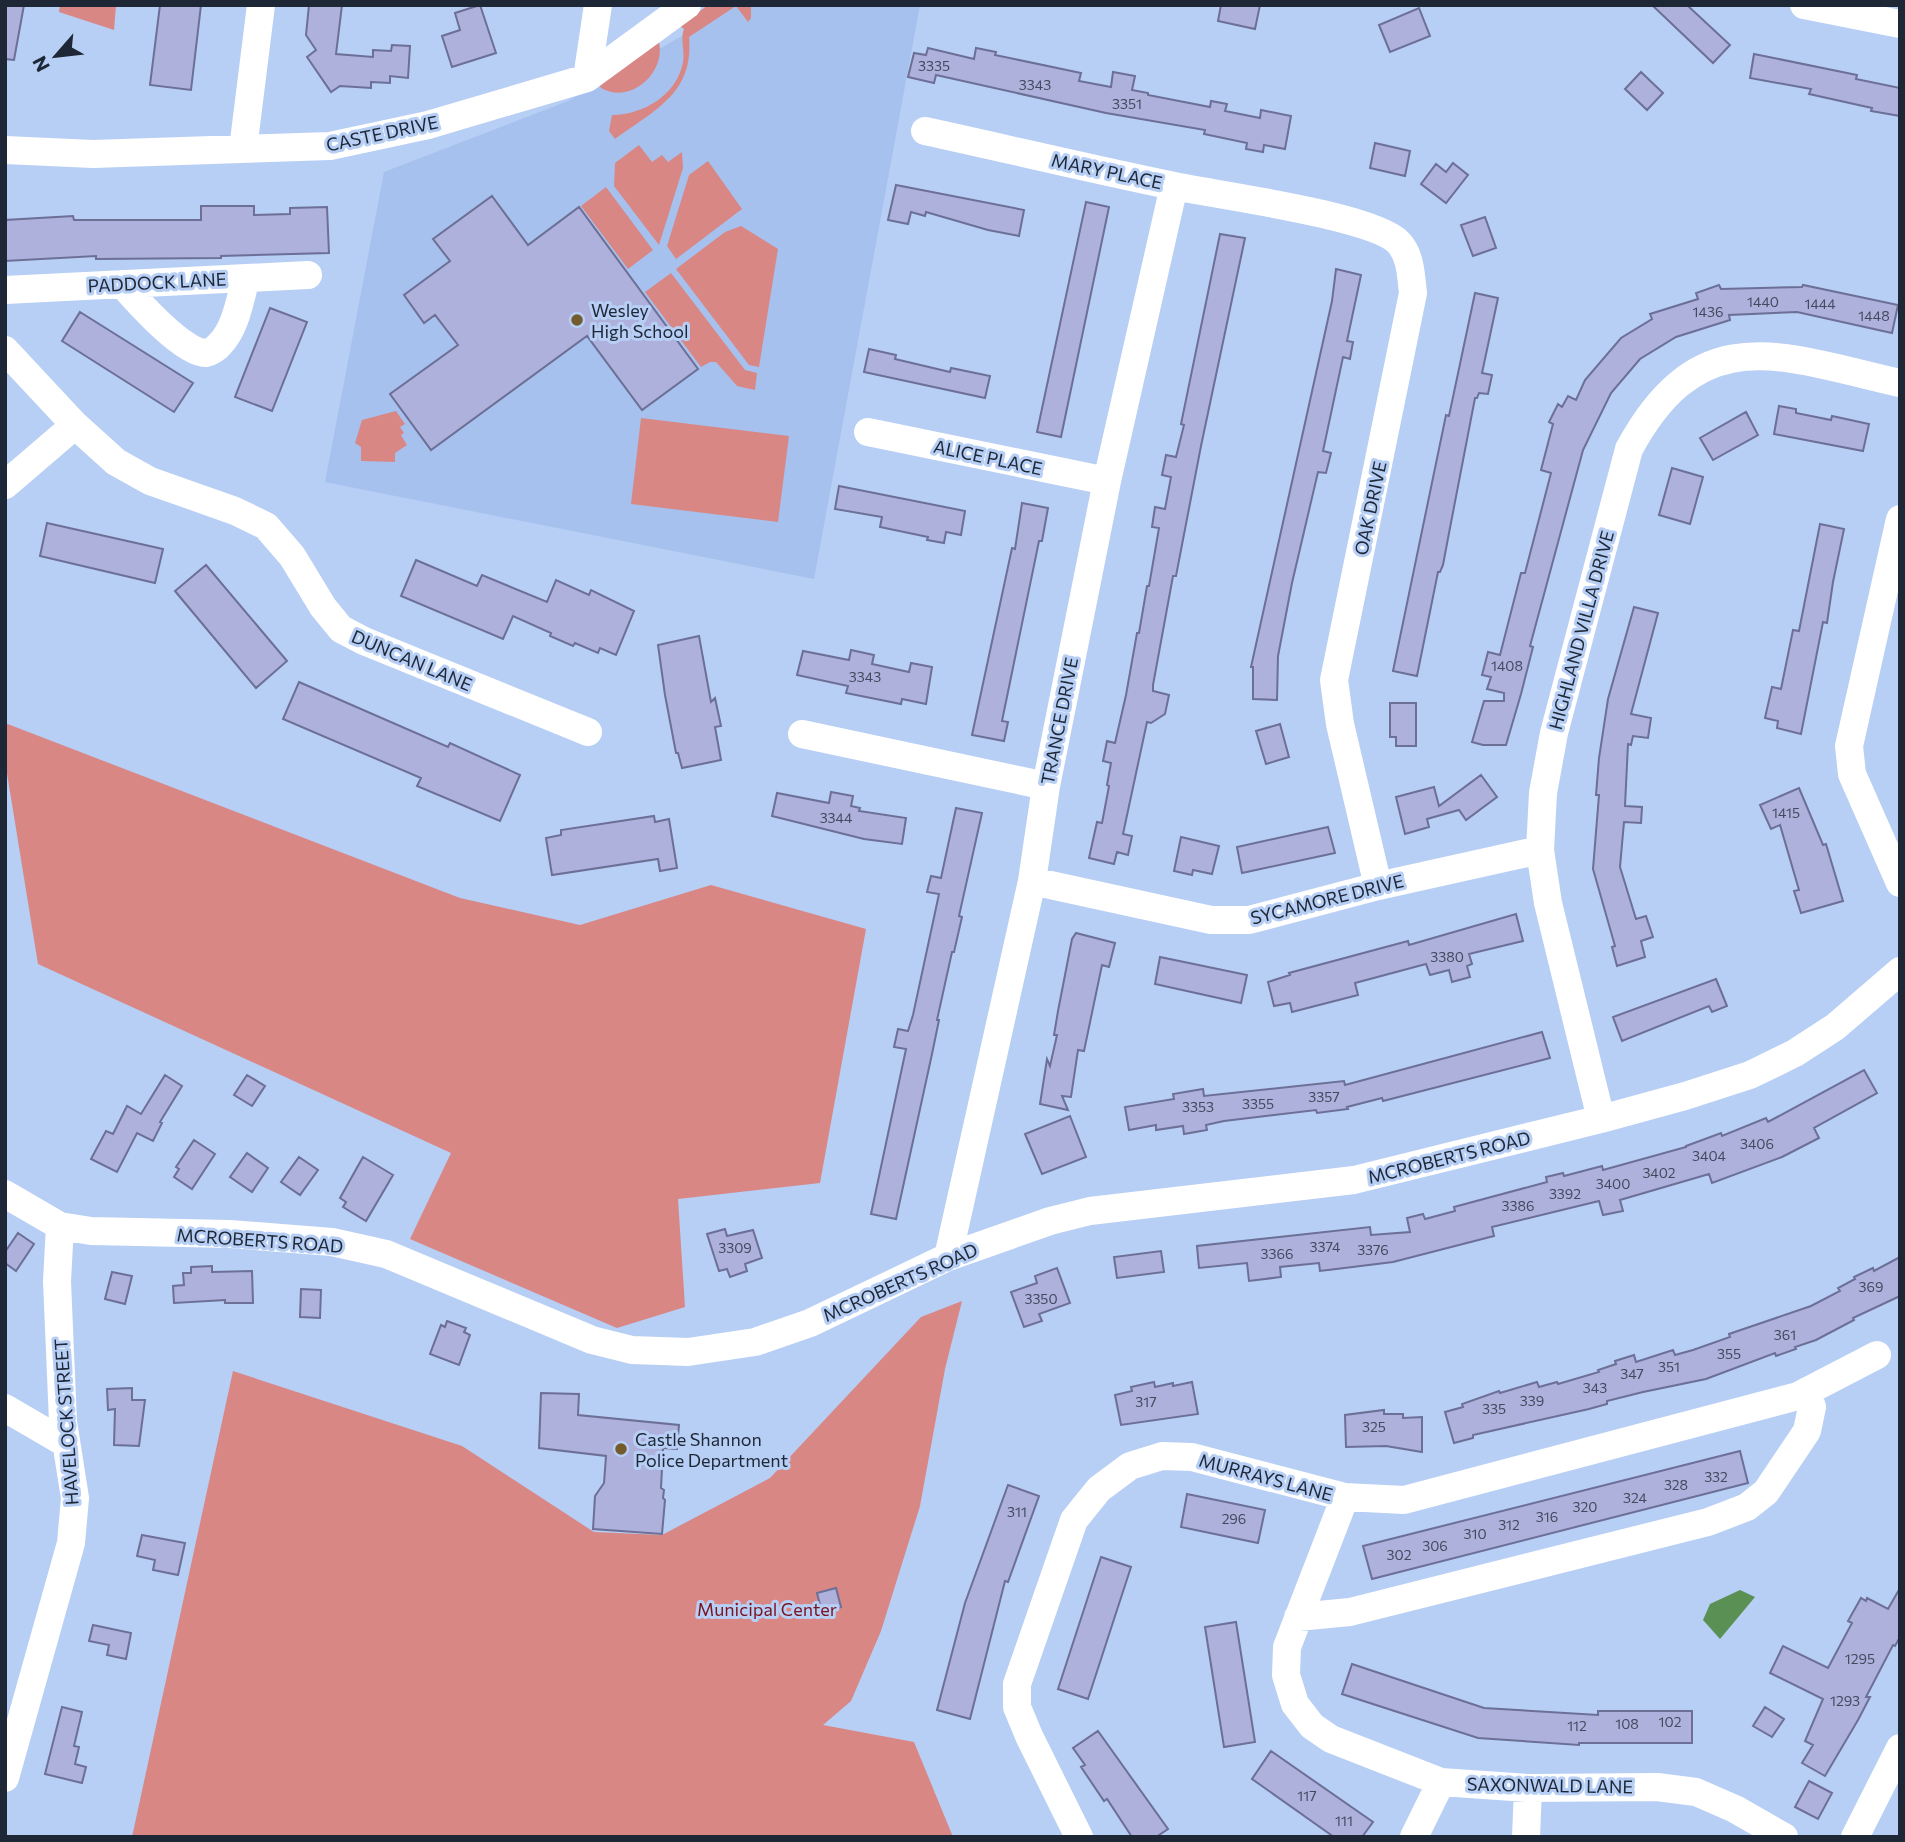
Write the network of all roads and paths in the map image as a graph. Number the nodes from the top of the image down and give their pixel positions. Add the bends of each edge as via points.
1 (261, 5) edge
2 (598, 5) edge
3 (687, 5) edge
4 (1804, 5) edge
5 (1900, 24) edge
6 (586, 78) junction
7 (925, 131) dead end
8 (243, 149) junction
9 (5, 150) edge
10 (1174, 186) junction
11 (1291, 208) joint
12 (308, 275) dead end
13 (246, 278) junction
14 (122, 284) junction
15 (5, 290) edge
16 (5, 350) edge
17 (1900, 383) edge
18 (75, 425) junction
19 (868, 432) dead end
20 (1107, 481) junction
21 (5, 485) edge
22 (1900, 519) edge
23 (588, 732) dead end
24 (802, 734) dead end
25 (1046, 786) junction
26 (1539, 850) junction
27 (1032, 881) junction
28 (1900, 883) edge
29 (1378, 886) junction
30 (1900, 971) edge
31 (1601, 1119) junction
32 (5, 1194) edge
33 (60, 1226) junction
34 (948, 1257) junction
35 (1877, 1355) dead end
36 (1807, 1391) junction
37 (5, 1408) edge
38 (65, 1443) junction
39 (1345, 1497) junction
40 (1298, 1616) junction
41 (1900, 1748) edge
42 (5, 1778) edge
43 (1441, 1782) junction
44 (1528, 1788) junction
45 (1079, 1837) edge
46 (1414, 1837) edge
47 (1526, 1837) edge
48 (1784, 1837) edge
49 (1855, 1837) edge

1 - 8 street
2 - 6 street
3 - 6 street, CASTE DRIVE
4 - 5 street
6 - 8 street, CASTE DRIVE via 428,125 330,146
7 - 10 street, MARY PLACE
8 - 9 street, CASTE DRIVE via 93,154
10 - 11 street, MARY PLACE
10 - 20 street, TRANCE DRIVE
11 - 29 street, OAK DRIVE via 1379,229 1400,243 1410,265 1413,293 1408,326 1334,680
12 - 13 street, PADDOCK LANE
13 - 14 street, PADDOCK LANE
13 - 14 street via 226,338 207,353 162,327
14 - 15 street, PADDOCK LANE
16 - 18 street, DUNCAN LANE
17 - 26 street, HIGHLAND VILLA DRIVE via 1756,355 1719,361 1689,374 1659,402 1629,449 1554,733
18 - 21 street
18 - 23 street, DUNCAN LANE via 116,462 150,481 266,526 341,629
19 - 20 street, ALICE PLACE
20 - 25 street, TRANCE DRIVE
22 - 28 street via 1849,746 1853,774
24 - 25 street
25 - 27 street, TRANCE DRIVE
26 - 29 street, SYCAMORE DRIVE
26 - 31 street, HIGHLAND VILLA DRIVE
27 - 29 street, SYCAMORE DRIVE via 1211,920 1249,920
27 - 34 street, TRANCE DRIVE
30 - 31 street, MCROBERTS ROAD via 1835,1027 1795,1054 1750,1075
31 - 34 street, MCROBERTS ROAD via 1354,1180 1090,1211
32 - 33 street, MCROBERTS ROAD
33 - 34 street, MCROBERTS ROAD via 332,1242 386,1254 592,1340 632,1350 688,1352 755,1342 810,1323
33 - 38 street, HAVELOCK STREET via 57,1281
35 - 36 street, MURRAYS LANE
36 - 39 street, MURRAYS LANE via 1404,1500
36 - 40 street via 1812,1407 1807,1431 1766,1492 1747,1507 1708,1522 1350,1612
37 - 38 street
38 - 42 street, HAVELOCK STREET via 75,1498 71,1544
39 - 40 street, SAXONWALD LANE
39 - 45 street, MURRAYS LANE via 1192,1457 1162,1456 1130,1466 1099,1489 1074,1520 1017,1684 1017,1707
40 - 43 street, SAXONWALD LANE via 1287,1647 1286,1675 1295,1704 1312,1726 1331,1739
41 - 49 street
43 - 44 street, SAXONWALD LANE
43 - 46 street
44 - 47 street
44 - 48 street, SAXONWALD LANE via 1657,1787 1696,1792

